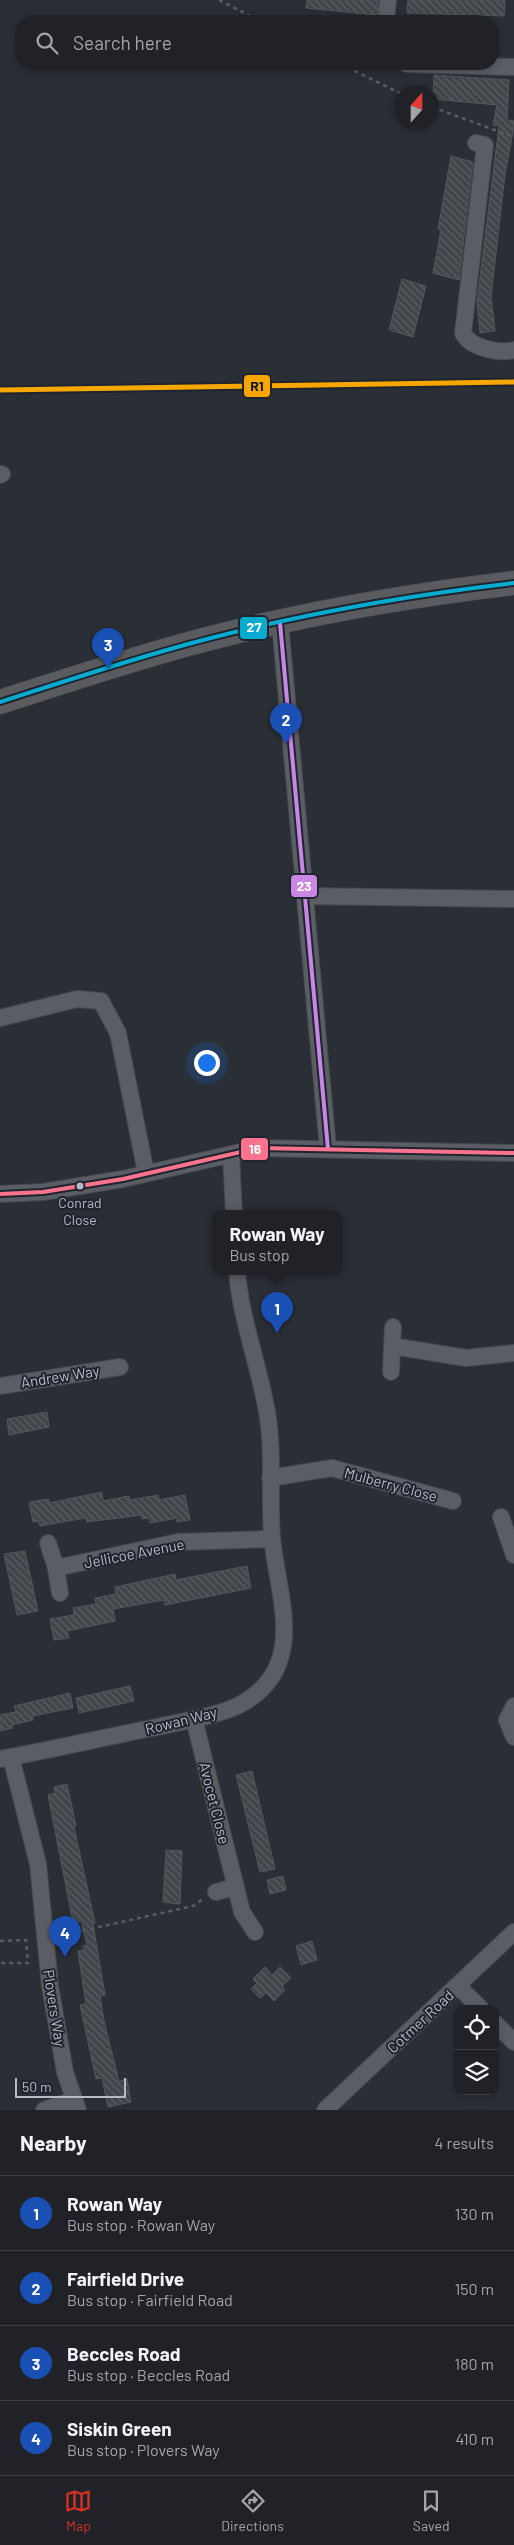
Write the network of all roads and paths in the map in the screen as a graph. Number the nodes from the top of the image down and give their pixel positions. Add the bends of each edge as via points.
1 (219, 0) edge
2 (388, 0) edge
3 (248, 15) edge
4 (387, 15) edge
5 (499, 66) edge
6 (514, 66) edge
7 (352, 70) edge
8 (394, 90) edge
9 (439, 109) edge
10 (514, 137) edge
11 (476, 143) dead end
12 (514, 350) edge
13 (514, 584) edge
14 (280, 623) junction
15 (0, 702) edge
16 (305, 896) junction
17 (514, 899) edge
18 (0, 1018) edge
19 (328, 1149) junction
20 (514, 1152) edge
21 (231, 1155) junction
22 (146, 1173) junction
23 (0, 1194) edge
24 (234, 1210) edge
25 (238, 1275) edge
26 (393, 1327) dead end
27 (392, 1346) junction
28 (514, 1353) edge
29 (120, 1367) dead end
30 (391, 1372) dead end
31 (0, 1386) edge
32 (270, 1478) junction
33 (453, 1501) dead end
34 (501, 1517) dead end
35 (272, 1539) junction
36 (48, 1543) dead end
37 (514, 1555) edge
38 (56, 1568) junction
39 (60, 1593) dead end
40 (514, 1706) edge
41 (194, 1719) junction
42 (514, 1737) edge
43 (5, 1758) edge
44 (236, 1887) junction
45 (216, 1892) joint
46 (255, 1932) dead end
47 (514, 1932) edge
48 (0, 1940) edge
49 (37, 1945) junction
50 (0, 1962) edge
51 (458, 1986) junction
52 (477, 2005) edge
53 (499, 2027) edge
54 (514, 2042) edge
55 (76, 2105) edge
56 (44, 2110) edge
57 (325, 2110) edge

1 - 3 path
2 - 4 street
5 - 6 street
7 - 8 path
9 - 10 path
11 - 12 street via 485,145 463,333 466,340 475,345 507,352
13 - 14 highway via 358,606
14 - 15 highway via 206,639
14 - 16 street
16 - 17 street
16 - 19 street
18 - 22 street via 77,998 101,1001 118,1033
19 - 20 street
19 - 21 street via 258,1148
21 - 22 street
21 - 24 street
22 - 23 street via 43,1192
25 - 32 street, Rowan Way via 248,1336 267,1412
26 - 27 street
27 - 28 street via 466,1358
27 - 30 street
29 - 31 street, Andrew Way
32 - 33 street, Mulberry Close via 332,1468
32 - 35 street, Rowan Way
34 - 37 street
35 - 38 street, Jellicoe Avenue via 178,1542
35 - 41 street, Rowan Way via 284,1612 285,1637 280,1660 272,1676 243,1704
36 - 38 street
38 - 39 street
40 - 42 street via 507,1720
41 - 43 street, Rowan Way
41 - 44 street, Avocet Close
43 - 49 street, Plovers Way via 38,1864
44 - 45 street
44 - 46 street, Avocet Close via 242,1912
45 - 49 path via 193,1906
47 - 51 street, Cotmer Road
48 - 49 path via 26,1940
49 - 50 path via 28,1963
49 - 55 street, Plovers Way via 50,1986 63,2063
51 - 52 street
51 - 57 street, Cotmer Road
53 - 54 street
55 - 56 street

